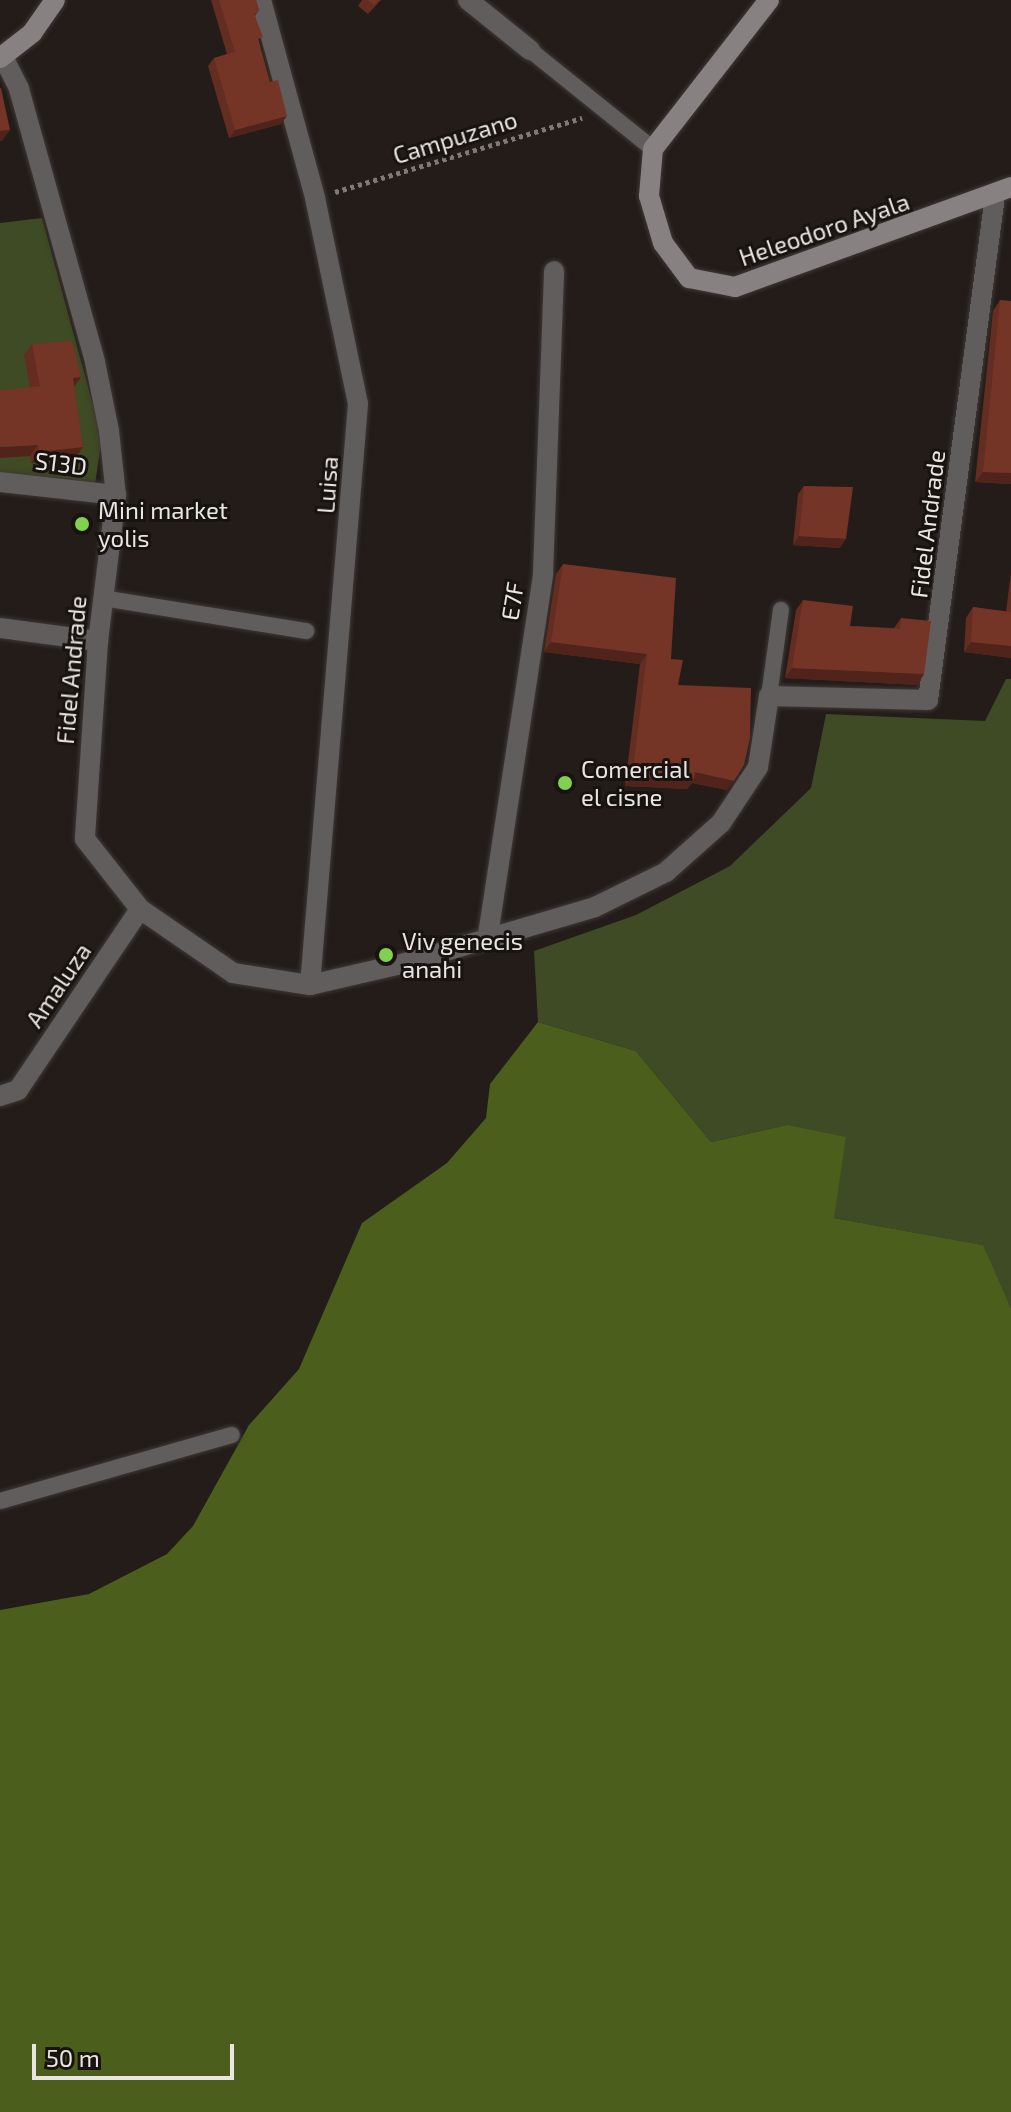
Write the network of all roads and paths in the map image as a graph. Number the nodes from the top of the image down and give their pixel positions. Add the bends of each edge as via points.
1 (55, 0) edge
2 (261, 0) edge
3 (468, 0) edge
4 (769, 0) edge
5 (530, 50) joint
6 (1, 58) edge
7 (606, 111) junction
8 (653, 149) junction
9 (1003, 191) edge
10 (315, 198) junction
11 (554, 271) dead end
12 (0, 482) edge
13 (116, 495) junction
14 (102, 598) junction
15 (781, 610) dead end
16 (0, 628) edge
17 (306, 631) dead end
18 (98, 641) junction
19 (769, 696) junction
20 (140, 909) junction
21 (488, 935) junction
22 (310, 985) junction
23 (9, 1093) edge
24 (232, 1435) dead end
25 (0, 1501) edge

1 - 6 street via 32,33
2 - 10 street, Luisa
3 - 5 street
4 - 8 street
5 - 7 lane
6 - 13 street, Fidel Andrade via 19,89 95,362
7 - 8 lane
7 - 10 path, Campuzano
8 - 9 street, Heleodoro Ayala via 649,196 663,243 689,278 735,287
9 - 19 street, Fidel Andrade via 931,694 922,702
10 - 22 street, Luisa via 358,404
11 - 21 street, E7F via 543,574
12 - 13 street, S13D
13 - 14 street, Fidel Andrade
14 - 17 lane
14 - 18 street, Fidel Andrade
15 - 19 lane
16 - 18 street
18 - 20 street, Fidel Andrade via 85,839
19 - 21 street, Fidel Andrade via 758,767 721,823 666,872 595,907
20 - 22 street, Fidel Andrade via 233,973
20 - 23 street, Amaluza
21 - 22 street, Fidel Andrade via 405,963
24 - 25 lane

